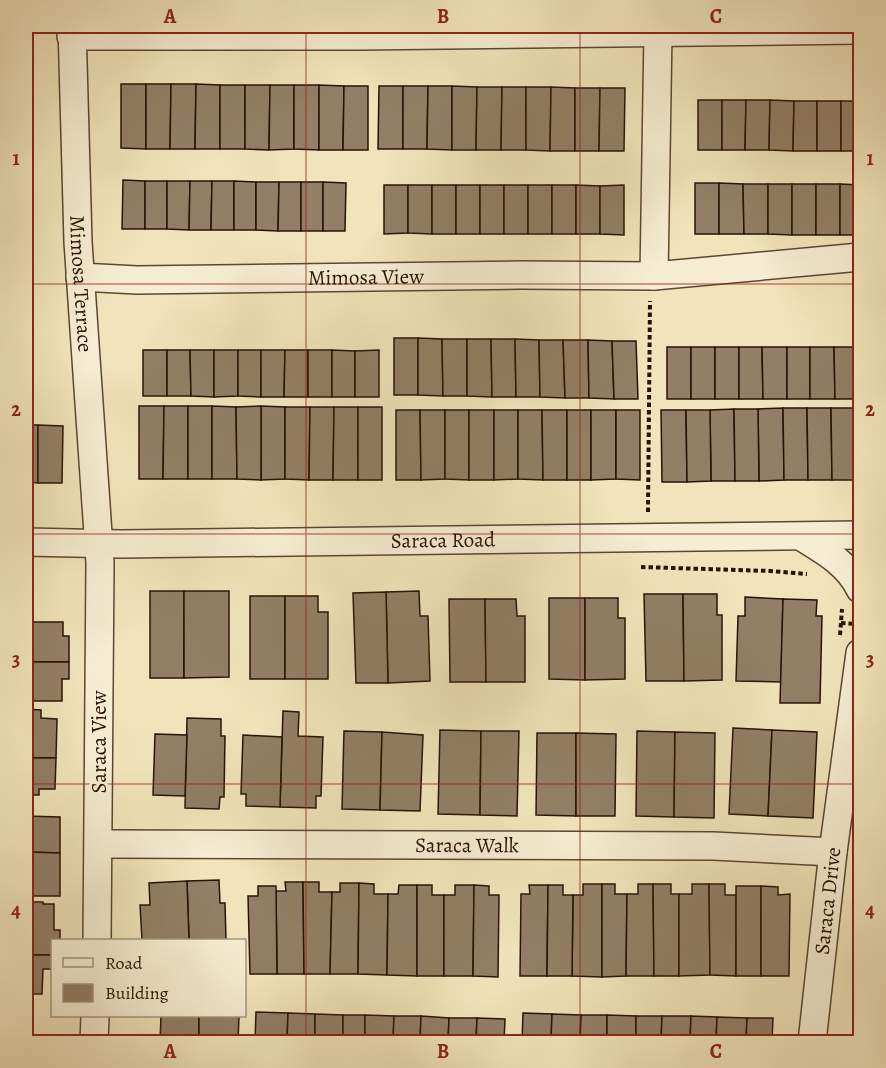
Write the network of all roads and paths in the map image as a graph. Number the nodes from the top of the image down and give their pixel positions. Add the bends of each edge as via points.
1 (859, 30) edge
2 (72, 31) edge
3 (658, 32) junction
4 (861, 257) edge
5 (80, 277) junction
6 (652, 283) junction
7 (648, 513) dead end
8 (861, 535) edge
9 (802, 537) junction
10 (26, 542) edge
11 (99, 543) junction
12 (861, 589) edge
13 (841, 623) dead end
14 (861, 625) edge
15 (861, 653) edge
16 (99, 844) junction
17 (833, 852) junction
18 (97, 939) edge
19 (95, 1017) edge
20 (94, 1042) edge
21 (813, 1042) edge

1 - 3 street
2 - 3 street via 359,36
2 - 5 street, Mimosa Terrace
3 - 6 street
4 - 6 street, Mimosa View
5 - 6 street, Mimosa View via 137,280 520,275
5 - 11 street, Mimosa Terrace
6 - 7 path
8 - 9 street, Saraca Road
9 - 11 street, Saraca Road
9 - 12 street via 834,557
10 - 11 street, Saraca Road
11 - 16 street, Saraca View
13 - 14 path
15 - 17 street, Saraca Drive
16 - 17 street, Saraca Walk via 713,846
16 - 18 street, Saraca View
17 - 21 street, Saraca Drive
19 - 20 street

